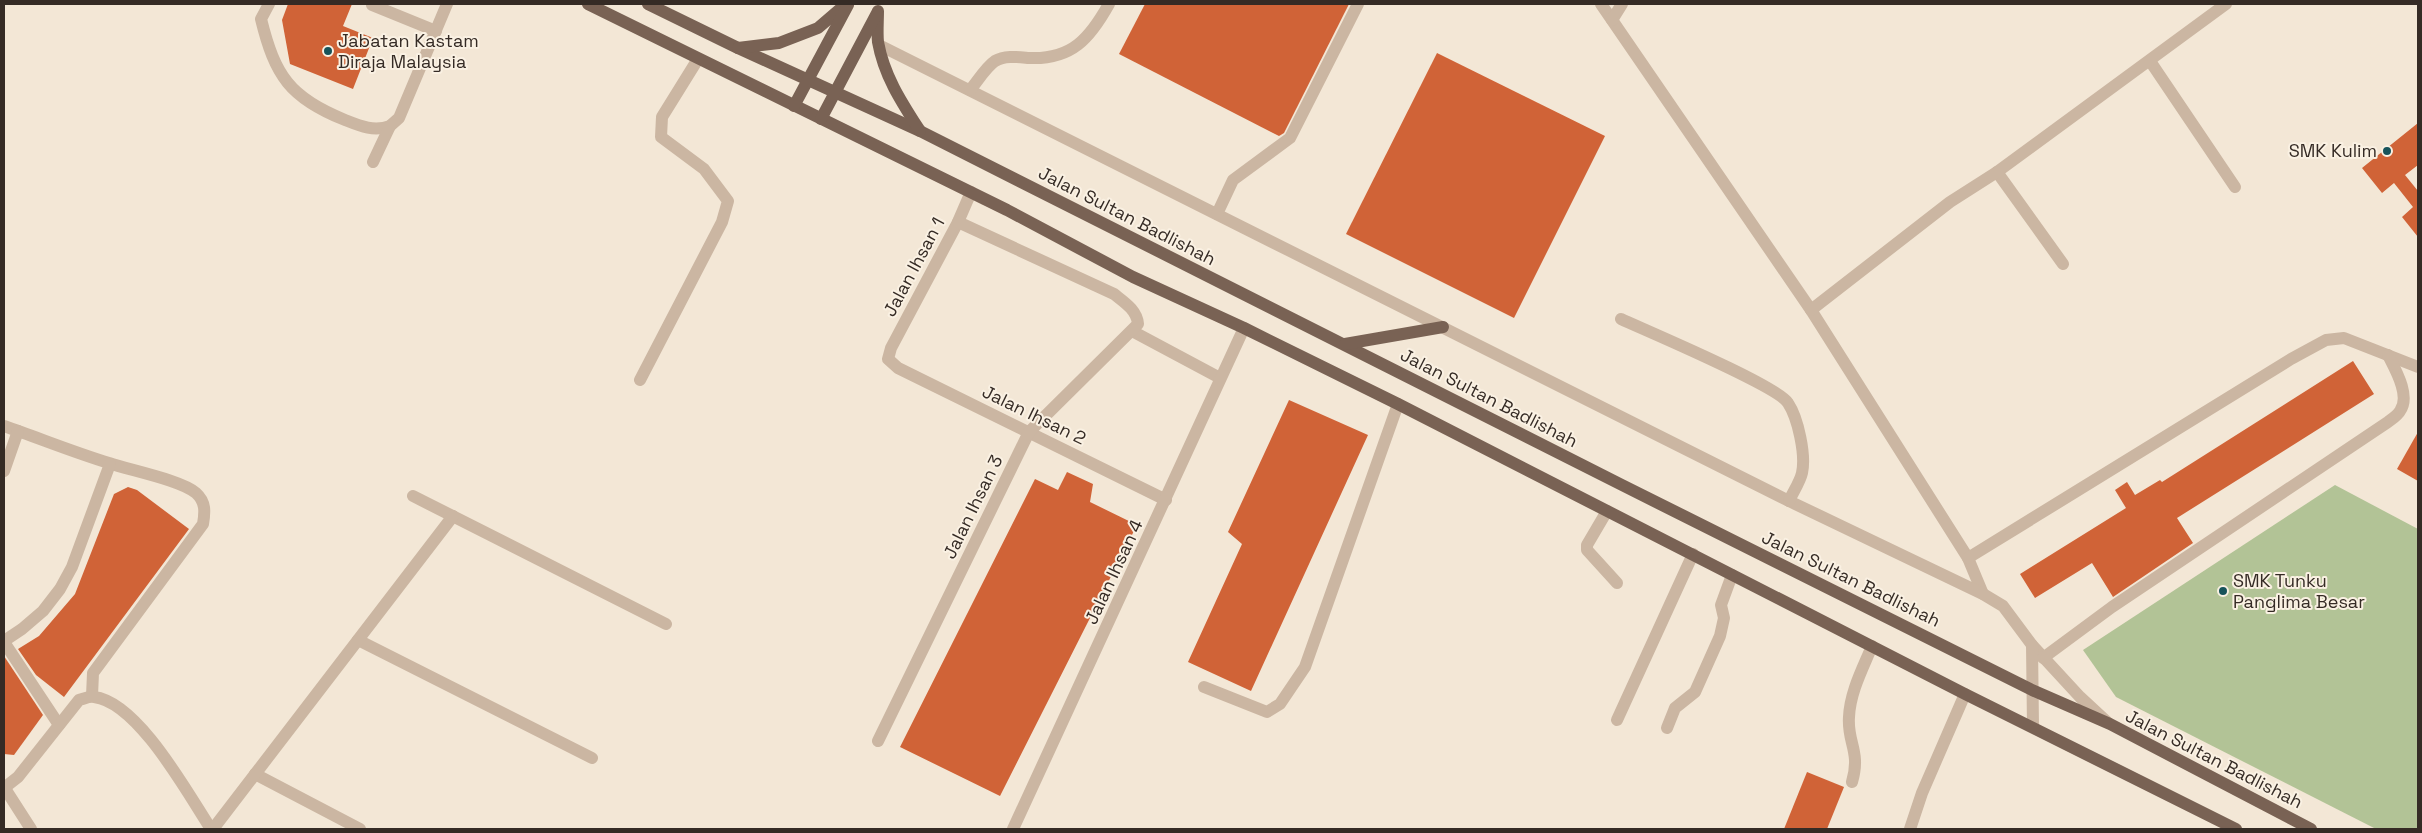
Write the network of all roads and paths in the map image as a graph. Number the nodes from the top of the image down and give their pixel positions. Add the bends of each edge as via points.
1 (270, 4) edge
2 (447, 4) edge
3 (588, 4) edge
4 (648, 4) edge
5 (847, 4) edge
6 (1109, 4) edge
7 (1358, 4) edge
8 (1601, 4) edge
9 (1622, 4) edge
10 (2226, 4) edge
11 (372, 5) edge
12 (880, 7) edge
13 (1612, 20) junction
14 (436, 31) junction
15 (879, 45) junction
16 (738, 48) junction
17 (698, 59) junction
18 (2150, 60) junction
19 (810, 81) junction
20 (970, 90) junction
21 (836, 92) junction
22 (794, 106) junction
23 (821, 119) junction
24 (390, 126) junction
25 (920, 131) junction
26 (373, 162) dead end
27 (1997, 172) junction
28 (2234, 187) dead end
29 (972, 192) junction
30 (1217, 214) junction
31 (958, 222) junction
32 (2063, 264) dead end
33 (1810, 310) junction
34 (1621, 319) dead end
35 (1443, 327) junction
36 (1244, 328) junction
37 (1132, 331) junction
38 (1344, 344) junction
39 (2388, 355) junction
40 (888, 359) joint
41 (2418, 367) edge
42 (1220, 378) junction
43 (640, 380) dead end
44 (1398, 404) junction
45 (4, 426) edge
46 (18, 431) junction
47 (1029, 432) junction
48 (110, 464) junction
49 (4, 471) edge
50 (413, 496) dead end
51 (1166, 500) junction
52 (1789, 501) junction
53 (1607, 511) junction
54 (453, 516) junction
55 (1693, 554) junction
56 (1968, 558) junction
57 (1732, 575) junction
58 (1617, 583) dead end
59 (1983, 594) junction
60 (666, 624) dead end
61 (358, 640) junction
62 (4, 641) edge
63 (2032, 645) junction
64 (1872, 646) junction
65 (2044, 658) junction
66 (1204, 687) dead end
67 (2032, 690) junction
68 (1965, 694) junction
69 (92, 696) junction
70 (1617, 720) dead end
71 (2110, 724) junction
72 (59, 725) junction
73 (2033, 727) junction
74 (1667, 728) dead end
75 (878, 741) dead end
76 (592, 758) dead end
77 (255, 774) junction
78 (1852, 782) dead end
79 (4, 788) edge
80 (31, 829) edge
81 (212, 829) edge
82 (360, 829) edge
83 (1013, 829) edge
84 (1910, 829) edge
85 (2236, 829) edge
86 (2311, 829) edge

1 - 24 street via 261,19 268,49 282,77 301,98 320,110 364,128 381,130
2 - 14 street
3 - 17 main road
4 - 16 main road, Jalan Sultan Badlishah
5 - 16 main road via 818,28 779,43
5 - 19 main road
6 - 20 street via 1094,30 1074,48 1056,57 1010,56 995,61
7 - 30 street via 1290,138 1234,180
8 - 13 street
9 - 13 street
10 - 18 street
11 - 14 street
12 - 15 main road
12 - 21 main road
13 - 33 street
14 - 24 street via 399,118
15 - 20 street
15 - 25 main road via 896,94
16 - 19 main road, Jalan Sultan Badlishah
17 - 22 main road
17 - 43 street via 662,117 661,137 704,169 728,201 722,222
18 - 27 street
18 - 28 street
19 - 21 main road, Jalan Sultan Badlishah
19 - 22 main road
20 - 30 street
21 - 23 main road
21 - 25 main road, Jalan Sultan Badlishah
22 - 23 main road
23 - 29 main road
24 - 26 street
25 - 38 main road, Jalan Sultan Badlishah
27 - 32 street
27 - 33 street via 1950,202
29 - 31 street, Jalan Ihsan 1
29 - 36 main road via 1133,277
30 - 35 street
31 - 37 street, Jalan Ihsan 3 via 1114,294 1138,317 1138,324
31 - 40 street, Jalan Ihsan 1
33 - 56 street
34 - 52 street via 1763,385 1788,401 1798,427 1802,458 1802,473
35 - 38 main road
35 - 52 street
36 - 42 street, Jalan Ihsan 4
36 - 44 main road
37 - 42 street
37 - 47 street, Jalan Ihsan 3
38 - 67 main road, Jalan Sultan Badlishah
39 - 41 street
39 - 56 street via 2344,338 2326,340
39 - 65 street via 2399,378 2404,400 2401,411 2112,607
40 - 47 street, Jalan Ihsan 2 via 898,368
42 - 51 street, Jalan Ihsan 4
44 - 53 main road
44 - 66 street via 1305,667 1280,704 1267,712
45 - 46 street
46 - 48 street
46 - 49 street
47 - 51 street, Jalan Ihsan 2
47 - 75 street, Jalan Ihsan 3
48 - 62 street via 72,567 60,589 43,611
48 - 69 street via 195,492 203,502 205,512 203,524 93,673
50 - 54 street
51 - 83 street, Jalan Ihsan 4
52 - 59 street
53 - 55 main road
53 - 58 street via 1587,550
54 - 60 street
54 - 61 street
55 - 57 main road
55 - 70 street
56 - 59 street
57 - 64 main road
57 - 74 street via 1722,605 1724,618 1720,636 1695,692 1675,708
59 - 63 street via 2003,606
61 - 76 street
61 - 77 street
62 - 72 street
63 - 65 street
63 - 67 street
64 - 68 main road
64 - 78 street via 1856,684 1849,716 1856,767
65 - 71 street
67 - 71 main road, Jalan Sultan Badlishah
67 - 73 street
68 - 73 main road
68 - 84 street
69 - 72 street via 79,700
69 - 81 street via 106,700 146,732
71 - 86 main road, Jalan Sultan Badlishah
72 - 79 street via 18,777
73 - 85 main road
77 - 81 street
77 - 82 street
79 - 80 street

